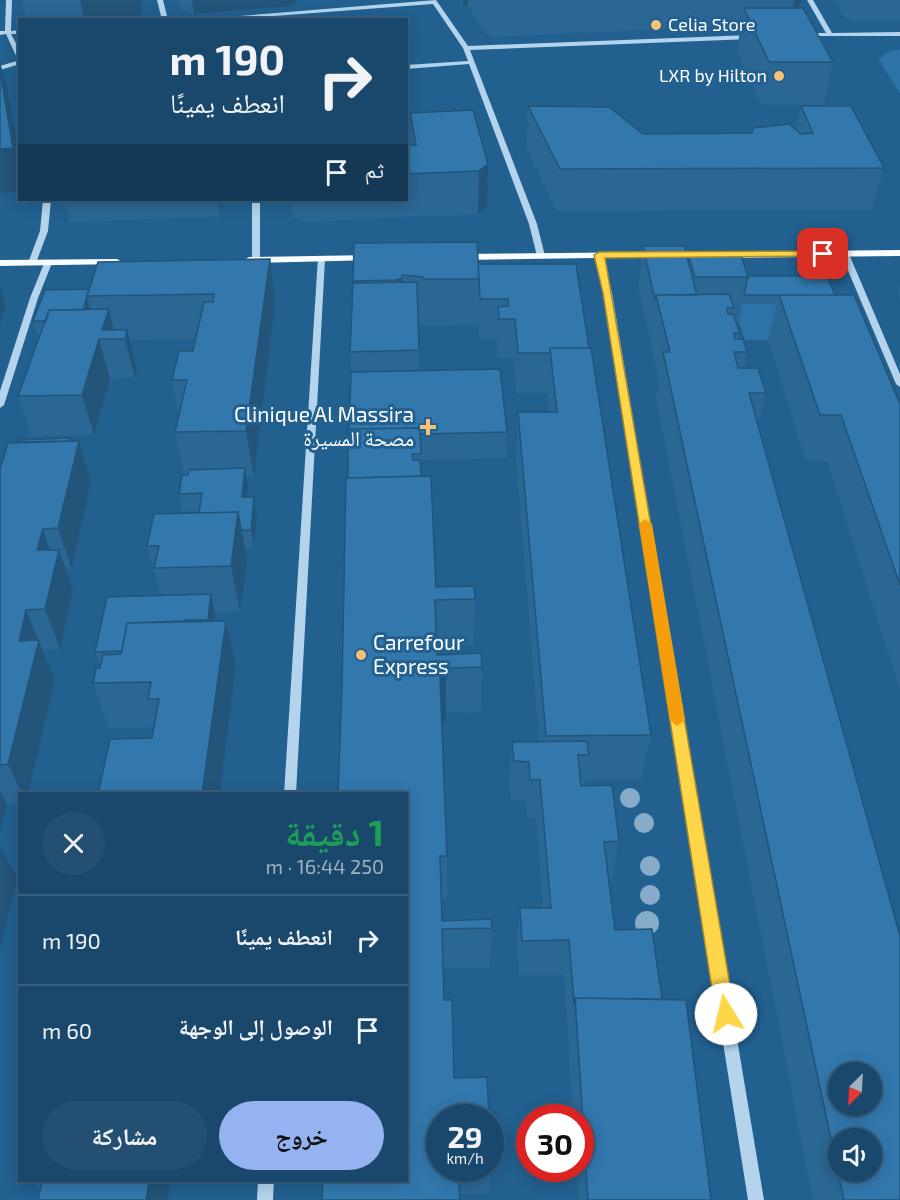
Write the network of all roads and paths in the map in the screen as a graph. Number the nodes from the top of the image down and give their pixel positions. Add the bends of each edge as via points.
1 (9, 0) edge
2 (160, 0) edge
3 (810, 0) edge
4 (433, 1) edge
5 (331, 2) dead end
6 (334, 9) junction
7 (164, 18) edge
8 (218, 18) edge
9 (18, 32) edge
10 (0, 33) edge
11 (8, 33) junction
12 (900, 34) edge
13 (798, 35) edge
14 (830, 35) junction
15 (755, 36) edge
16 (466, 48) junction
17 (18, 56) edge
18 (18, 61) edge
19 (472, 63) junction
20 (0, 68) edge
21 (408, 68) edge
22 (47, 201) edge
23 (256, 201) edge
24 (900, 253) edge
25 (845, 254) junction
26 (599, 255) junction
27 (669, 255) edge
28 (705, 255) edge
29 (541, 256) junction
30 (446, 257) edge
31 (387, 258) edge
32 (321, 259) junction
33 (233, 260) edge
34 (256, 260) junction
35 (129, 261) edge
36 (48, 262) junction
37 (0, 263) edge
38 (32, 263) junction
39 (900, 384) edge
40 (0, 405) edge
41 (290, 792) edge
42 (266, 1182) edge
43 (265, 1200) edge
44 (756, 1200) edge

1 - 11 street
2 - 7 street
3 - 14 street
4 - 6 street
4 - 16 street
5 - 6 street
6 - 8 street
9 - 11 street
10 - 11 street
11 - 17 street
12 - 14 street
13 - 14 street
15 - 16 street
16 - 19 street
18 - 20 street
19 - 21 street
19 - 29 street via 533,224
22 - 38 street via 44,231
23 - 34 street
24 - 25 main road
25 - 28 main road
25 - 39 street
26 - 27 main road
26 - 29 main road
26 - 44 street
29 - 30 main road
31 - 32 main road
32 - 34 main road
32 - 41 street
33 - 34 main road
35 - 36 main road
36 - 38 main road
36 - 40 street
37 - 38 main road
42 - 43 street

